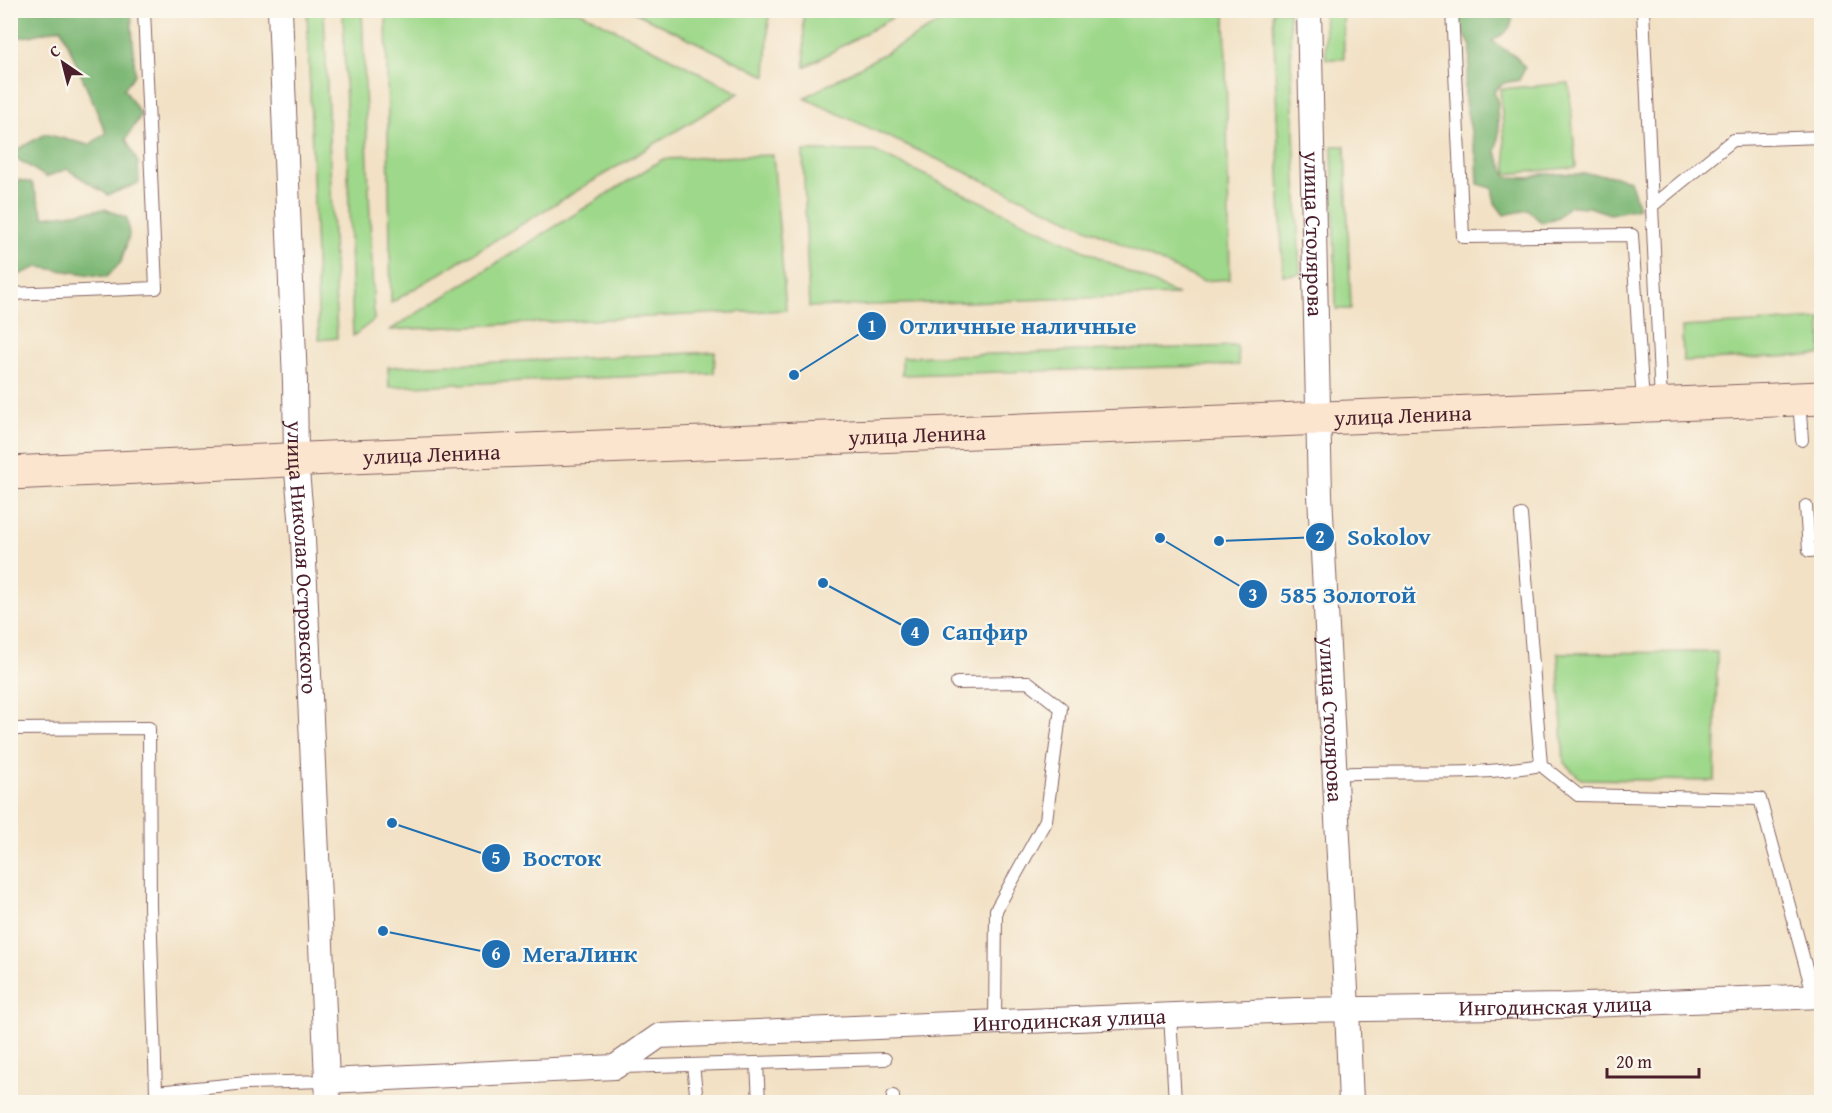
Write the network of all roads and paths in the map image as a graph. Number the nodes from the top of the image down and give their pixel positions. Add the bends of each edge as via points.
1 (144, 10) edge
2 (280, 10) edge
3 (1309, 10) edge
4 (1452, 10) edge
5 (1643, 10) edge
6 (1821, 137) edge
7 (1653, 205) junction
8 (10, 294) edge
9 (1810, 398) edge
10 (1652, 404) junction
11 (1319, 417) junction
12 (1802, 440) dead end
13 (296, 460) junction
14 (10, 473) edge
15 (1806, 506) dead end
16 (1521, 515) dead end
17 (1821, 550) edge
18 (957, 683) dead end
19 (10, 729) edge
20 (1541, 765) junction
21 (1335, 774) junction
22 (1817, 997) edge
23 (1347, 1009) junction
24 (1170, 1015) junction
25 (995, 1023) junction
26 (885, 1059) dead end
27 (757, 1063) junction
28 (693, 1065) junction
29 (615, 1067) junction
30 (328, 1092) edge
31 (697, 1102) edge
32 (759, 1102) edge
33 (1174, 1102) edge
34 (1350, 1102) edge

1 - 8 lane via 156,288
2 - 13 street, улица Николая Островского
3 - 11 street, улица Столярова
4 - 10 lane via 1464,237 1632,235
5 - 7 lane
6 - 7 lane via 1732,140
7 - 10 lane
9 - 10 main road, улица Ленина
9 - 12 lane
10 - 11 main road, улица Ленина
11 - 13 main road, улица Ленина
11 - 21 street, улица Столярова
13 - 14 main road, улица Ленина
13 - 30 street, улица Николая Островского via 304,550
15 - 17 lane via 1809,551
16 - 20 lane
18 - 25 lane via 1028,682 1061,708 1046,820 996,910
19 - 30 lane via 149,728 156,1092 247,1083
20 - 21 lane via 1508,771
20 - 22 lane via 1578,795 1760,799
21 - 23 street, улица Столярова
22 - 23 street, Ингодинская улица
23 - 24 street, Ингодинская улица
23 - 34 street, улица Столярова
24 - 25 street, Ингодинская улица
24 - 33 lane
25 - 29 street, Ингодинская улица via 658,1036
26 - 27 lane
27 - 28 lane
27 - 32 lane
28 - 29 lane
28 - 31 lane
29 - 30 street

